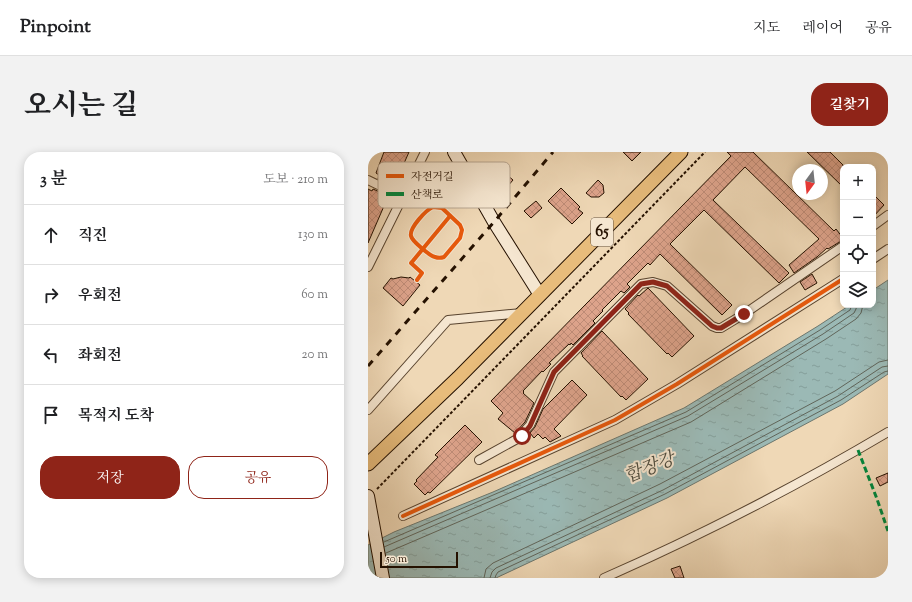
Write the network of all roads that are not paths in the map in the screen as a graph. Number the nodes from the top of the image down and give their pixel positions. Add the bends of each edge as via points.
1 (425, 152) edge
2 (454, 152) edge
3 (681, 152) edge
4 (420, 162) edge
5 (460, 162) edge
6 (368, 180) edge
7 (378, 185) edge
8 (398, 208) edge
9 (486, 208) edge
10 (888, 215) edge
11 (876, 224) edge
12 (840, 248) edge
13 (888, 248) edge
14 (876, 257) edge
15 (368, 267) edge
16 (840, 281) edge
17 (540, 295) junction
18 (523, 313) junction
19 (368, 410) edge
20 (888, 432) edge
21 (479, 460) dead end
22 (368, 464) edge
23 (368, 497) edge
24 (403, 516) dead end
25 (383, 578) edge
26 (604, 578) edge

1 - 4 street
2 - 5 main road
3 - 17 main road, 65
6 - 7 street
8 - 15 street
9 - 17 main road
10 - 11 street
12 - 21 street via 721,328 712,326 667,286 653,282 641,284 554,372 530,426 522,436
13 - 14 street
16 - 24 street via 615,420
17 - 18 main road, 65
18 - 19 street via 448,320
18 - 22 main road, 65
20 - 26 street via 729,520
23 - 25 main road

